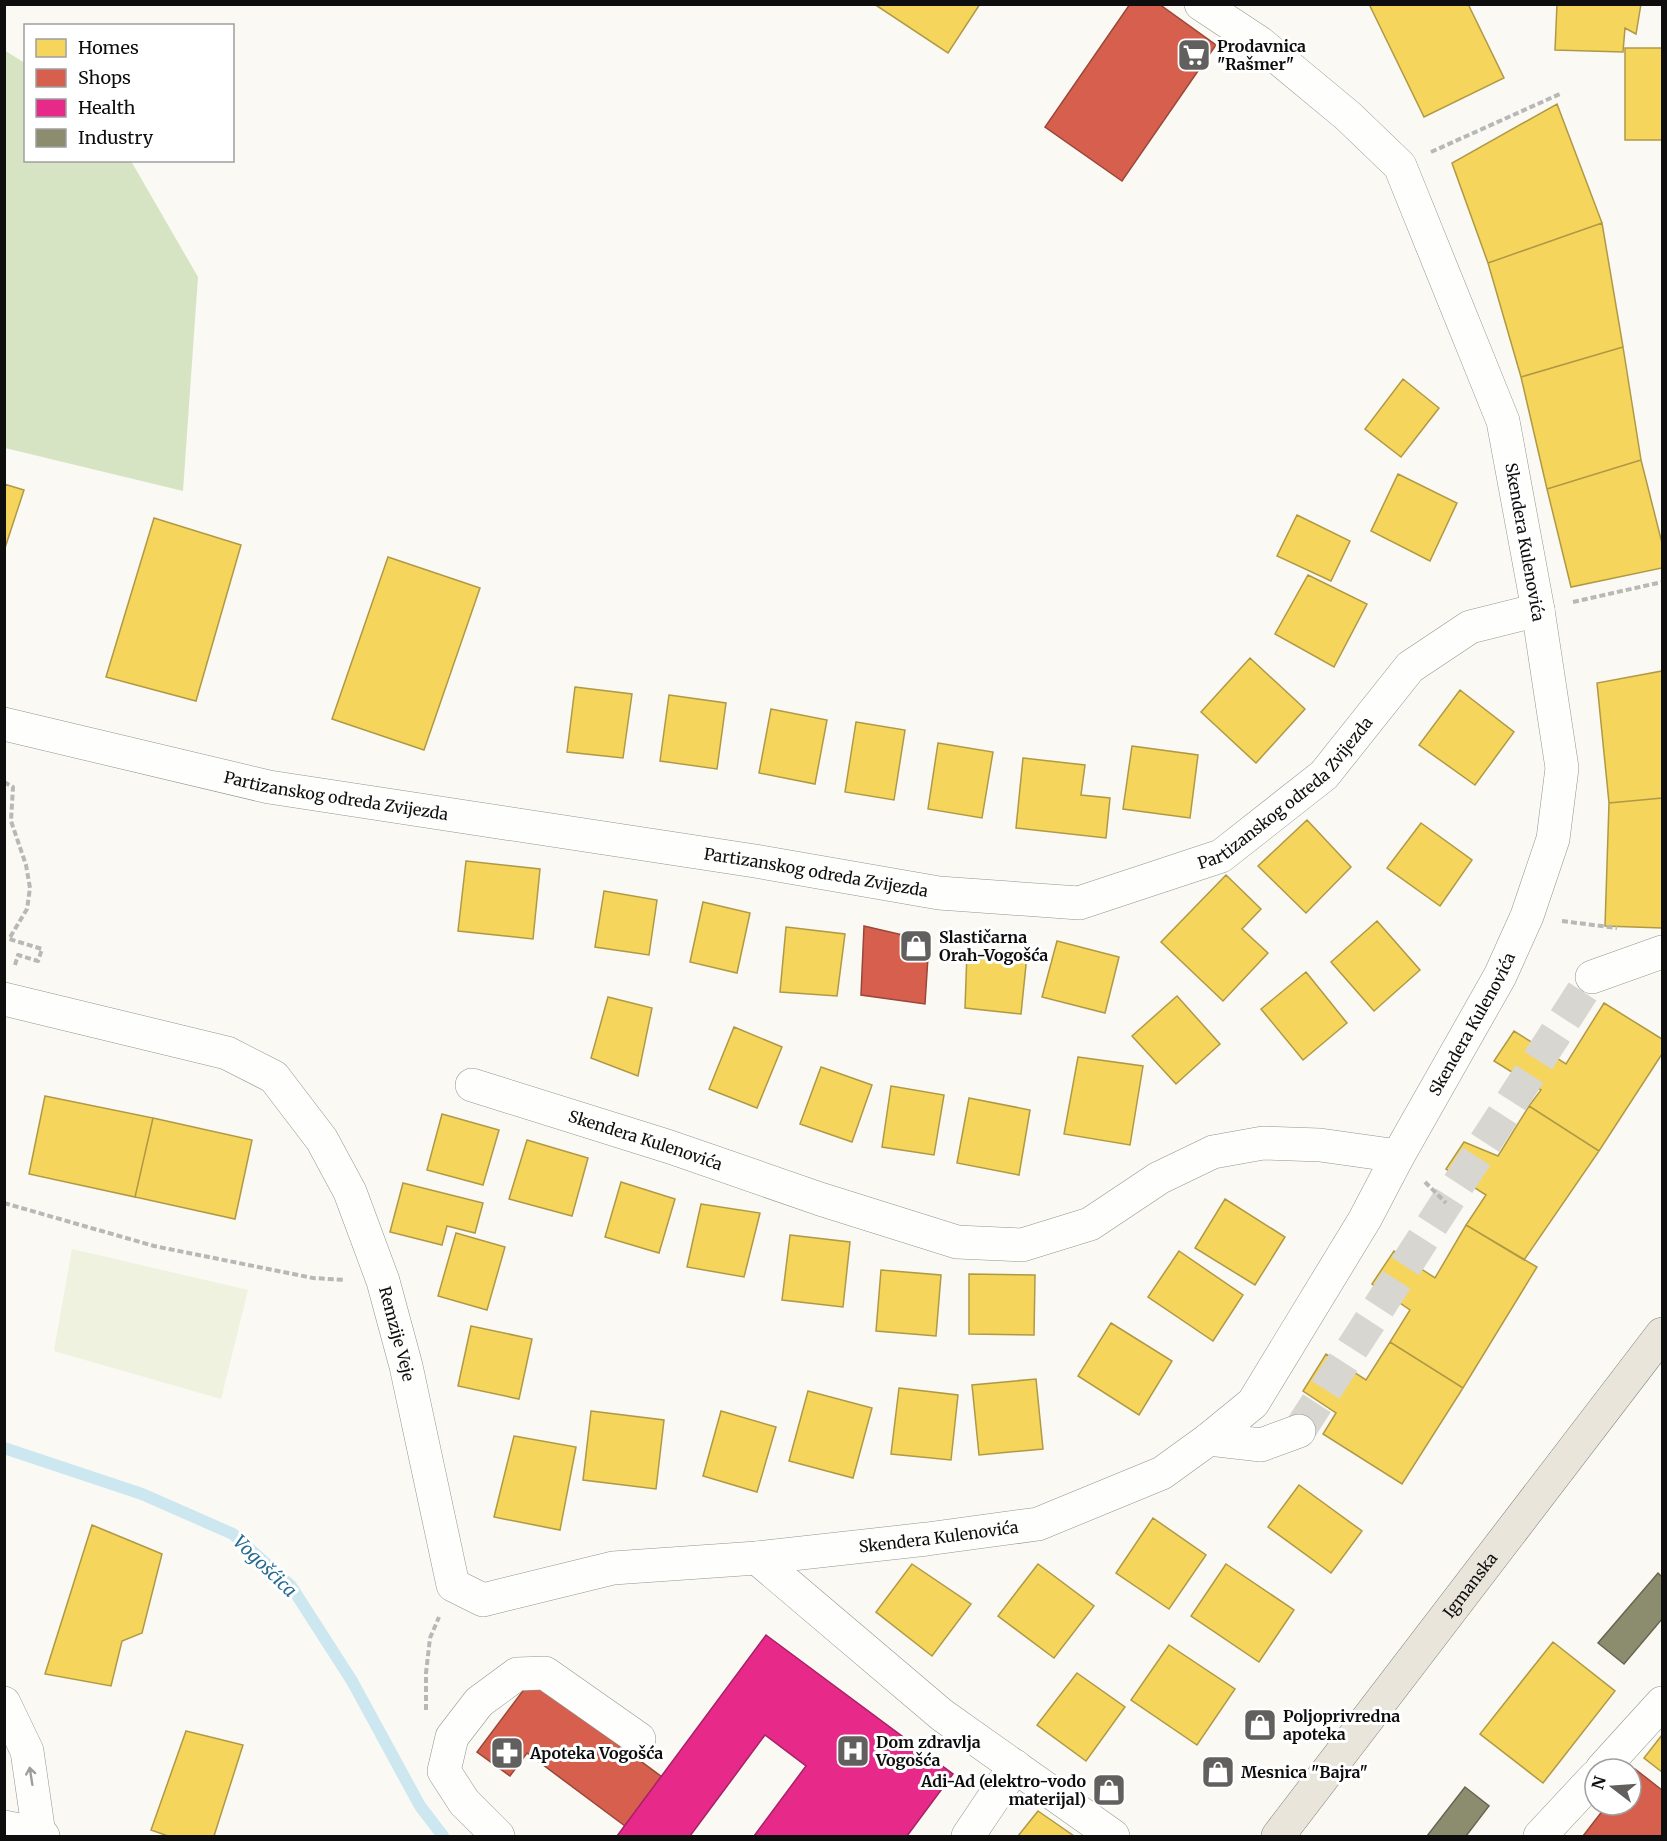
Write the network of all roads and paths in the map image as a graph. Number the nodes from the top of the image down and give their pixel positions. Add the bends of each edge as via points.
1 (1201, 4) edge
2 (1562, 93) dead end
3 (1400, 166) junction
4 (1662, 582) edge
5 (1538, 610) junction
6 (4, 724) edge
7 (4, 782) edge
8 (1527, 916) junction
9 (1617, 928) dead end
10 (1662, 952) edge
11 (23, 971) dead end
12 (1592, 977) tunnel mouth
13 (4, 999) edge
14 (472, 1086) dead end
15 (1398, 1156) junction
16 (4, 1203) edge
17 (383, 1281) junction
18 (1662, 1334) edge
19 (1299, 1431) tunnel mouth
20 (1209, 1439) junction
21 (757, 1558) junction
22 (453, 1585) junction
23 (4, 1703) edge
24 (1662, 1703) edge
25 (426, 1713) dead end
26 (639, 1739) dead end
27 (1613, 1757) edge
28 (1015, 1766) junction
29 (1583, 1790) edge
30 (4, 1827) edge
31 (41, 1835) edge
32 (498, 1836) edge
33 (968, 1836) edge
34 (1113, 1836) edge
35 (1278, 1836) edge
36 (1540, 1836) edge

1 - 3 street, Skendera Kulenovića via 1260,43 1348,116
2 - 3 path
3 - 5 street, Skendera Kulenovića via 1503,421
4 - 5 path
5 - 6 street, Partizanskog odreda Zvijezda via 1470,627 1410,667 1324,775 1221,856 1079,903 939,893 269,787
5 - 8 street, Skendera Kulenovića via 1562,768 1553,839
7 - 11 path via 13,786 11,820 30,888 27,909 9,939 42,949 38,961 18,955 14,967
8 - 9 path
8 - 15 street, Skendera Kulenovića via 1500,976
10 - 12 street
13 - 17 street, Remzije Veje via 227,1053 274,1077 322,1140 350,1192
14 - 15 street, Skendera Kulenovića via 957,1242 1022,1245 1090,1224 1159,1178 1213,1152 1263,1143 1320,1145
15 - 20 street, Skendera Kulenovića via 1365,1219 1253,1402
16 - 17 path via 154,1246 313,1278
17 - 22 street, Remzije Veje via 406,1366
18 - 35 main road, Igmanska
19 - 20 street via 1261,1444
20 - 21 street, Skendera Kulenovića via 1162,1473 1038,1524
21 - 22 street via 613,1568 483,1600
21 - 28 street via 942,1715
22 - 25 path via 430,1638
31 -> 23 street via 27,1751
24 - 27 street
26 - 32 street via 545,1673 517,1674 479,1701 452,1737 444,1771 464,1802
28 - 33 street
28 - 34 street
29 - 36 street
30 - 31 street

